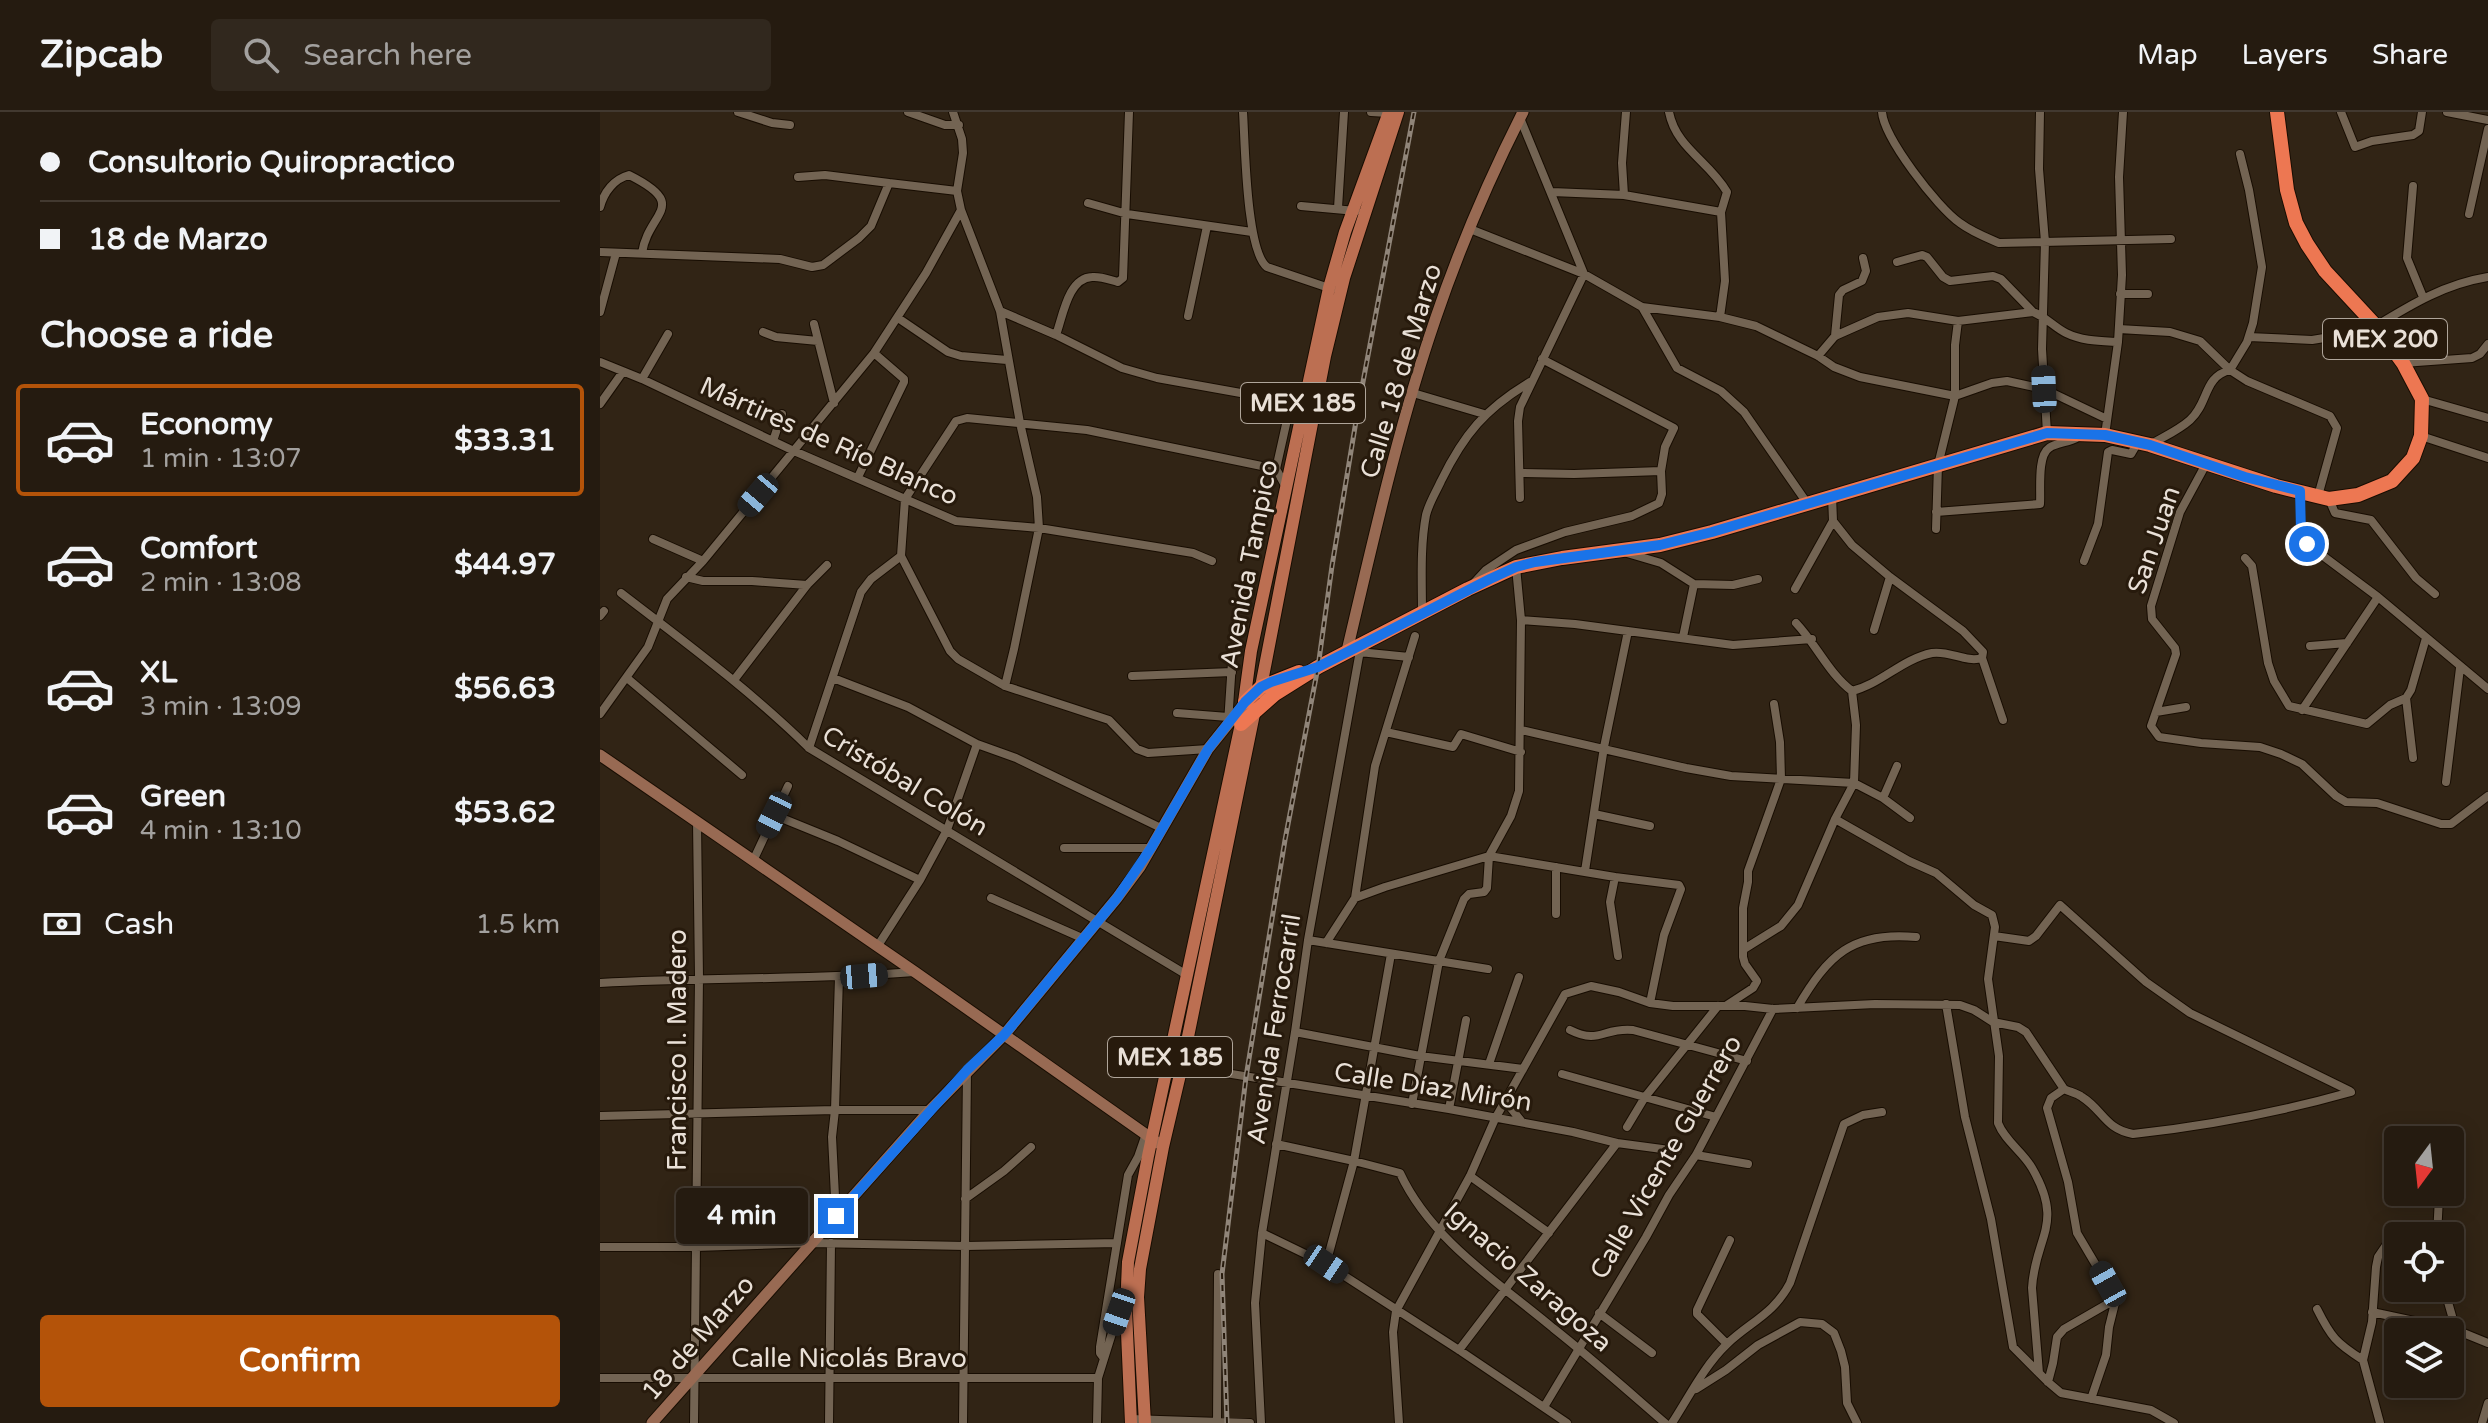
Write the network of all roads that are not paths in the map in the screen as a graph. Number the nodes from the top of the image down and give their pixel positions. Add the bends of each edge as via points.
1 (738, 112) edge
2 (908, 112) edge
3 (953, 112) edge
4 (1129, 112) edge
5 (1243, 112) edge
6 (1344, 112) edge
7 (1371, 112) edge
8 (1389, 112) edge
9 (1398, 112) edge
10 (1626, 112) edge
11 (1669, 112) edge
12 (2040, 112) edge
13 (2123, 112) edge
14 (2277, 112) edge
15 (2341, 112) edge
16 (2422, 112) edge
17 (2447, 112) edge
18 (1880, 113) edge
19 (1520, 114) edge
20 (2488, 120) edge
21 (790, 125) dead end
22 (959, 125) junction
23 (2488, 129) edge
24 (2240, 154) dead end
25 (798, 177) dead end
26 (889, 183) junction
27 (2413, 186) dead end
28 (957, 191) junction
29 (1552, 192) junction
30 (1624, 195) junction
31 (1088, 203) dead end
32 (1301, 206) dead end
33 (600, 207) edge
34 (1338, 208) junction
35 (961, 210) junction
36 (1359, 211) junction
37 (1721, 212) junction
38 (1127, 214) junction
39 (2469, 214) dead end
40 (1207, 226) junction
41 (1470, 229) junction
42 (1252, 232) junction
43 (2171, 239) dead end
44 (2121, 240) junction
45 (2045, 242) junction
46 (600, 252) edge
47 (616, 253) junction
48 (642, 253) junction
49 (1863, 258) dead end
50 (1897, 262) dead end
51 (1584, 274) junction
52 (2488, 277) edge
53 (1335, 290) junction
54 (2120, 294) junction
55 (2148, 294) dead end
56 (2423, 297) junction
57 (1642, 307) junction
58 (1000, 311) junction
59 (600, 312) edge
60 (2037, 314) junction
61 (1188, 316) dead end
62 (1720, 317) junction
63 (898, 318) junction
64 (1958, 321) junction
65 (814, 324) dead end
66 (2376, 326) junction
67 (2119, 329) junction
68 (763, 332) dead end
69 (2355, 333) dead end
70 (668, 334) dead end
71 (1056, 335) junction
72 (1835, 336) junction
73 (2249, 337) junction
74 (818, 341) junction
75 (2118, 342) junction
76 (2488, 344) edge
77 (874, 353) junction
78 (1818, 356) junction
79 (1542, 359) junction
80 (1007, 360) junction
81 (600, 362) edge
82 (2403, 363) junction
83 (2230, 370) junction
84 (622, 373) junction
85 (642, 379) junction
86 (1531, 381) junction
87 (2044, 389) junction
88 (1413, 393) junction
89 (1955, 396) junction
90 (2422, 399) junction
91 (1297, 401) junction
92 (834, 403) junction
93 (600, 404) edge
94 (782, 414) dead end
95 (1484, 414) junction
96 (2488, 418) edge
97 (2107, 419) junction
98 (1020, 423) junction
99 (2047, 433) junction
100 (2083, 433) junction
101 (2105, 435) junction
102 (2421, 436) junction
103 (773, 441) junction
104 (2144, 444) junction
105 (794, 451) junction
106 (2488, 458) edge
107 (2206, 464) junction
108 (1938, 465) junction
109 (1276, 469) junction
110 (1661, 471) junction
111 (1520, 473) junction
112 (858, 477) junction
113 (1286, 489) junction
114 (2300, 491) junction
115 (1832, 495) junction
116 (1520, 498) dead end
117 (2324, 498) junction
118 (905, 499) junction
119 (1807, 503) junction
120 (1936, 512) junction
121 (1833, 521) junction
122 (1039, 528) junction
123 (1936, 529) dead end
124 (653, 539) dead end
125 (1619, 551) junction
126 (901, 556) junction
127 (2245, 558) dead end
128 (703, 561) junction
129 (1212, 561) dead end
130 (2084, 561) dead end
131 (827, 565) dead end
132 (1516, 567) junction
133 (686, 577) junction
134 (1890, 577) junction
135 (1758, 579) dead end
136 (1694, 584) junction
137 (807, 585) junction
138 (1468, 589) junction
139 (1795, 589) dead end
140 (621, 593) dead end
141 (2435, 594) dead end
142 (2378, 597) junction
143 (1422, 614) junction
144 (1521, 620) junction
145 (659, 622) junction
146 (1796, 623) dead end
147 (1874, 630) dead end
148 (1628, 631) junction
149 (1415, 636) dead end
150 (1683, 637) junction
151 (2426, 638) junction
152 (1812, 639) junction
153 (2347, 643) junction
154 (2310, 646) dead end
155 (1356, 649) junction
156 (1409, 657) junction
157 (1982, 658) junction
158 (1318, 667) junction
159 (2460, 668) junction
160 (1132, 676) dead end
161 (627, 678) junction
162 (833, 678) junction
163 (734, 680) junction
164 (1005, 686) junction
165 (1261, 687) junction
166 (2488, 689) edge
167 (1852, 691) junction
168 (2406, 698) junction
169 (1774, 704) dead end
170 (1250, 707) junction
171 (2186, 707) dead end
172 (2302, 710) junction
173 (2156, 712) junction
174 (1177, 713) dead end
175 (600, 714) edge
176 (2003, 720) dead end
177 (1232, 721) junction
178 (1521, 730) junction
179 (1386, 732) junction
180 (977, 744) junction
181 (1604, 747) junction
182 (809, 748) junction
183 (1208, 749) junction
184 (1521, 752) junction
185 (600, 755) edge
186 (2413, 758) dead end
187 (1897, 766) dead end
188 (742, 775) dead end
189 (1781, 779) junction
190 (2446, 782) dead end
191 (1854, 783) junction
192 (788, 786) dead end
193 (2488, 796) edge
194 (1883, 798) junction
195 (1594, 814) junction
196 (774, 815) junction
197 (1910, 818) dead end
198 (1835, 819) junction
199 (697, 822) junction
200 (1650, 826) dead end
201 (1161, 828) junction
202 (947, 830) junction
203 (1064, 848) dead end
204 (1151, 848) junction
205 (1489, 856) junction
206 (753, 861) junction
207 (1556, 867) junction
208 (1585, 871) junction
209 (1615, 877) junction
210 (920, 880) junction
211 (991, 898) dead end
212 (1355, 898) junction
213 (1556, 914) dead end
214 (1099, 920) junction
215 (1994, 936) junction
216 (1202, 937) junction
217 (1916, 937) dead end
218 (1082, 938) junction
219 (1308, 940) junction
220 (1326, 943) junction
221 (877, 947) junction
222 (1744, 949) junction
223 (1391, 954) junction
224 (1618, 956) dead end
225 (1439, 961) junction
226 (1488, 969) dead end
227 (915, 972) junction
228 (1187, 975) junction
229 (839, 977) junction
230 (1519, 977) dead end
231 (699, 978) junction
232 (600, 983) edge
233 (1650, 1003) junction
234 (1946, 1004) junction
235 (1722, 1006) junction
236 (1797, 1008) junction
237 (1773, 1009) junction
238 (1466, 1020) dead end
239 (1993, 1022) junction
240 (1570, 1030) dead end
241 (1295, 1032) junction
242 (1004, 1035) junction
243 (1687, 1045) junction
244 (1373, 1047) junction
245 (1420, 1056) junction
246 (1458, 1061) junction
247 (1747, 1061) junction
248 (1489, 1064) junction
249 (1182, 1066) junction
250 (1523, 1069) junction
251 (967, 1070) junction
252 (1562, 1074) dead end
253 (1287, 1084) junction
254 (2064, 1089) junction
255 (1509, 1095) junction
256 (1365, 1096) junction
257 (1645, 1097) junction
258 (1412, 1104) junction
259 (1449, 1109) junction
260 (835, 1110) junction
261 (930, 1110) junction
262 (1882, 1112) dead end
263 (697, 1114) junction
264 (600, 1116) edge
265 (1716, 1117) junction
266 (1495, 1119) junction
267 (1522, 1122) junction
268 (1627, 1127) dead end
269 (1154, 1140) junction
270 (1617, 1143) junction
271 (1276, 1144) junction
272 (1031, 1147) dead end
273 (1677, 1151) dead end
274 (1696, 1155) junction
275 (1354, 1161) junction
276 (1748, 1164) dead end
277 (1470, 1176) junction
278 (965, 1199) junction
279 (836, 1216) junction
280 (1262, 1233) junction
281 (1549, 1233) junction
282 (1440, 1234) junction
283 (1730, 1240) dead end
284 (812, 1243) junction
285 (831, 1243) junction
286 (1117, 1243) junction
287 (966, 1246) junction
288 (600, 1247) edge
289 (696, 1247) junction
290 (2384, 1248) edge
291 (1326, 1264) junction
292 (1218, 1274) dead end
293 (1126, 1290) junction
294 (1507, 1290) junction
295 (2116, 1299) junction
296 (2317, 1309) dead end
297 (1396, 1311) junction
298 (2372, 1312) junction
299 (1599, 1313) junction
300 (2400, 1318) edge
301 (2464, 1333) edge
302 (2488, 1343) edge
303 (1727, 1344) junction
304 (1578, 1348) junction
305 (1459, 1350) junction
306 (1652, 1353) dead end
307 (1103, 1357) junction
308 (2363, 1360) junction
309 (2039, 1373) junction
310 (693, 1377) junction
311 (600, 1378) edge
312 (829, 1378) junction
313 (963, 1378) junction
314 (1098, 1378) junction
315 (2048, 1382) junction
316 (1692, 1391) junction
317 (2091, 1399) junction
318 (2488, 1403) edge
319 (1544, 1407) junction
320 (1130, 1421) edge
321 (1145, 1421) edge
322 (1217, 1422) edge
323 (652, 1423) edge
324 (694, 1423) edge
325 (829, 1423) edge
326 (963, 1423) edge
327 (1097, 1423) edge
328 (1250, 1423) edge
329 (1261, 1423) edge
330 (1399, 1423) edge
331 (1567, 1423) edge
332 (1665, 1423) edge
333 (1672, 1423) edge
334 (1857, 1423) edge
335 (2174, 1423) edge
336 (2380, 1423) edge
337 (2482, 1423) edge

1 - 21 street
2 - 22 street
3 - 22 street
4 - 38 street
5 - 42 street
6 - 34 street
7 - 8 street
8 - 36 main road, Avenida Tampico / MEX 185
9 - 36 main road, Avenida Tampico / MEX 185
10 - 30 street
11 - 37 street via 1673,130 1727,192
12 - 45 street
13 - 44 street
14 - 66 highway, MEX 200 via 2296,223 2325,271
15 - 16 street via 2355,147 2413,135 2419,131
17 - 20 street
18 - 45 street via 1937,204 1959,223 1999,243
19 - 29 street
19 - 41 main road, Calle 18 de Marzo
22 - 28 street via 963,153
23 - 39 street
24 - 73 street via 2262,267
25 - 26 street
26 - 28 street
26 - 48 street via 871,226 823,265
27 - 56 street via 2407,258
28 - 35 street
29 - 30 street
29 - 51 street
30 - 37 street
31 - 38 street
32 - 34 street
33 - 48 street via 607,190 621,177 629,175 655,190 661,212
34 - 36 street
35 - 58 street
35 - 63 street
36 - 53 main road, Avenida Tampico / MEX 185
37 - 62 street via 1725,281
38 - 40 street
38 - 71 street via 1123,278 1080,280
40 - 42 street
40 - 61 street
41 - 51 street
41 - 88 main road, Calle 18 de Marzo
42 - 53 street via 1267,267
43 - 44 street
44 - 45 street
44 - 54 street
45 - 60 street
46 - 47 street
47 - 48 street
47 - 59 street
49 - 72 street via 1862,281 1843,290 1837,300
50 - 60 street via 1922,255 1950,281 1993,276
51 - 57 street
51 - 79 street
52 - 56 street
53 - 91 main road, Avenida Tampico / MEX 185
53 - 165 main road, Avenida Tampico / MEX 185
54 - 55 street
54 - 67 street
56 - 66 street
57 - 62 street
57 - 119 street via 1677,368 1721,391 1744,412
58 - 71 street
58 - 80 street
60 - 64 street
60 - 75 street via 2085,340
60 - 87 street
62 - 78 street via 1756,326
63 - 77 street
63 - 80 street via 948,352
64 - 72 street via 1895,313
64 - 89 street
65 - 74 street
66 - 82 highway, MEX 200
67 - 75 street
67 - 83 street via 2170,332 2200,341
68 - 74 street
69 - 73 street via 2312,340
70 - 85 street
71 - 91 street via 1134,372
72 - 78 street
73 - 83 street
74 - 92 street
75 - 97 street
76 - 82 street via 2472,358
77 - 92 street
77 - 112 street via 904,382
78 - 89 street via 1860,377
79 - 86 street
79 - 110 street via 1674,428
80 - 98 street
81 - 84 street, Mártires de Río Blanco
82 - 90 highway, MEX 200
83 - 104 street via 2211,381 2189,420
83 - 117 street via 2330,416 2337,428
84 - 85 street, Mártires de Río Blanco
84 - 93 street
85 - 103 street, Mártires de Río Blanco
86 - 95 street
86 - 111 street via 1518,421
87 - 89 street via 2007,381
87 - 97 street
87 - 99 street
88 - 95 street
88 - 155 main road, Calle 18 de Marzo
89 - 108 street
90 - 96 street
90 - 102 highway, MEX 200
91 - 109 street
91 - 113 main road, Avenida Tampico / MEX 185
92 - 105 street
94 - 103 street
95 - 143 street via 1427,511
97 - 101 street
98 - 109 street via 1118,435
98 - 118 street via 956,421
98 - 122 street
99 - 100 highway, MEX 200
99 - 108 highway, MEX 200
100 - 101 highway, MEX 200
100 - 120 street via 2044,452 2040,504
101 - 104 highway, MEX 200
102 - 106 street
102 - 117 highway, MEX 200 via 2413,458 2392,481 2358,495
103 - 105 street, Mártires de Río Blanco
104 - 107 highway, MEX 200
104 - 130 street via 2131,454 2108,452 2098,524
105 - 112 street, Mártires de Río Blanco
105 - 128 street
107 - 114 highway, MEX 200
107 - 173 street, San Juan via 2180,512 2151,606 2152,619 2176,654
108 - 115 highway, MEX 200
108 - 120 street
109 - 113 street
110 - 111 street
110 - 138 street via 1659,503 1516,550
111 - 116 street
112 - 118 street, Mártires de Río Blanco
113 - 170 main road, Avenida Tampico / MEX 185 via 1251,651
114 - 117 highway, MEX 200
114 - 142 street via 2301,532 2307,544
115 - 119 highway, MEX 200
115 - 121 street
117 - 141 street via 2335,513 2371,520
118 - 122 street, Mártires de Río Blanco via 956,521
118 - 126 street
119 - 125 highway, MEX 200 via 1712,532
120 - 123 street
121 - 134 street
121 - 139 street
122 - 129 street, Mártires de Río Blanco via 1193,553
122 - 164 street
124 - 128 street
125 - 132 highway, MEX 200
125 - 136 street via 1661,563
126 - 162 street via 861,592
126 - 164 street via 950,651
127 - 172 street via 2252,566 2274,681 2289,706
128 - 133 street
131 - 137 street
132 - 138 highway, MEX 200
132 - 144 street
133 - 137 street
133 - 145 street via 667,599
134 - 147 street
134 - 157 street via 1979,645
135 - 136 street via 1733,585
136 - 150 street
137 - 163 street
138 - 143 highway, MEX 200
140 - 145 street, Cristóbal Colón
142 - 151 street
142 - 153 street
143 - 155 highway, MEX 200
144 - 148 street
144 - 178 street
145 - 161 street
145 - 163 street, Cristóbal Colón
146 - 152 street
148 - 150 street
148 - 181 street
149 - 156 street
150 - 152 street via 1733,645
151 - 159 street
151 - 168 street
152 - 167 street
153 - 154 street
153 - 172 street
155 - 156 street
155 - 158 highway, MEX 200
155 - 219 street, Avenida Ferrocarril
156 - 179 street
157 - 167 street via 1933,653
157 - 176 street
158 - 165 highway, MEX 200
158 - 170 highway, MEX 200
159 - 166 street
159 - 190 street
160 - 177 street via 1232,667
161 - 175 street
161 - 188 street
162 - 180 street via 896,701
162 - 182 street
163 - 182 street, Cristóbal Colón
164 - 183 street via 1109,720 1137,749 1148,753
165 - 170 highway, MEX 200
167 - 191 street
168 - 172 street via 2367,724
168 - 186 street
169 - 189 street
170 - 177 highway, MEX 200
170 - 216 main road, MEX 185
171 - 173 street
173 - 193 street via 2151,726 2159,737 2260,747 2281,754 2302,764 2346,802 2377,803 2451,824
174 - 177 street
177 - 183 main road, 18 de Marzo
177 - 216 main road, MEX 185
178 - 181 street
178 - 184 street
179 - 184 street via 1453,747 1461,734
179 - 212 street via 1375,766
180 - 201 street
180 - 202 street
181 - 189 street via 1702,771
181 - 195 street
182 - 202 street, Cristóbal Colón
183 - 201 main road, 18 de Marzo
184 - 205 street via 1519,791
185 - 199 main road
187 - 194 street
189 - 191 street
189 - 222 street via 1749,866
191 - 194 street
191 - 198 street
192 - 196 street
194 - 197 street
195 - 200 street
195 - 208 street
196 - 206 street
196 - 210 street
198 - 215 street via 1948,882 1992,915
198 - 222 street via 1798,905 1781,926
199 - 206 main road
199 - 231 street, Francisco I. Madero
201 - 204 main road, 18 de Marzo
202 - 210 street
202 - 214 street, Cristóbal Colón
203 - 204 street
204 - 214 main road, 18 de Marzo
205 - 207 street
205 - 212 street
205 - 225 street via 1487,888 1464,899
206 - 221 main road
207 - 208 street
207 - 213 street
208 - 209 street
209 - 224 street via 1610,902
209 - 233 street via 1681,889 1664,935
210 - 221 street
211 - 218 street
212 - 220 street
214 - 218 main road, 18 de Marzo
214 - 228 street, Cristóbal Colón
215 - 239 street via 1988,979
215 - 254 street via 2029,941 2060,905 2146,982 2190,1013 2351,1092 2274,1111 2133,1134 2119,1132 2083,1097
216 - 228 main road, MEX 185
216 - 249 main road, MEX 185
217 - 236 street via 1889,934 1857,942 1832,959
218 - 242 main road, 18 de Marzo
219 - 220 street
219 - 241 street, Avenida Ferrocarril
220 - 223 street
221 - 227 main road
222 - 235 street via 1756,985
223 - 225 street
223 - 244 street
225 - 226 street
225 - 245 street
227 - 229 street
227 - 242 main road
228 - 269 main road, MEX 185
229 - 231 street
229 - 260 street
230 - 248 street
231 - 232 street
231 - 263 street, Francisco I. Madero
233 - 235 street
233 - 250 street via 1591,986 1565,994
234 - 236 street
234 - 239 street via 1974,1010
234 - 309 street via 2011,1338 2019,1355
235 - 237 street
235 - 243 street
236 - 237 street
237 - 247 street, Calle Vicente Guerrero
238 - 246 street
239 - 254 street via 2026,1032
239 - 309 street via 1999,1056 1998,1123 2030,1164 2048,1207 2032,1288
240 - 243 street via 1592,1038 1633,1030
241 - 244 street
241 - 253 street, Avenida Ferrocarril
242 - 251 main road, 18 de Marzo
242 - 269 main road
243 - 247 street
243 - 257 street
244 - 245 street
244 - 256 street
245 - 246 street
245 - 258 street
246 - 248 street
246 - 259 street
247 - 265 street, Calle Vicente Guerrero
248 - 250 street
249 - 253 street, Calle Díaz Mirón
249 - 269 main road, MEX 185
250 - 255 street
251 - 261 main road, 18 de Marzo
251 - 278 street
252 - 257 street
253 - 256 street, Calle Díaz Mirón
253 - 271 street, Avenida Ferrocarril
254 - 295 street via 2047,1108 2077,1233
255 - 266 street
255 - 267 street via 1510,1107
256 - 258 street, Calle Díaz Mirón
256 - 275 street
257 - 265 street
257 - 268 street
258 - 259 street, Calle Díaz Mirón
259 - 266 street, Calle Díaz Mirón
260 - 261 street
260 - 263 street
260 - 279 street
261 - 279 main road, 18 de Marzo
262 - 303 street via 1844,1124 1782,1299
263 - 264 street
263 - 289 street, Francisco I. Madero
265 - 274 street, Calle Vicente Guerrero
266 - 267 street, Calle Díaz Mirón
266 - 277 street
267 - 270 street, Calle Díaz Mirón
269 - 286 street via 1140,1152 1128,1175
269 - 293 main road, MEX 185
269 - 321 main road, MEX 185 via 1138,1297
270 - 273 street, Calle Díaz Mirón
270 - 281 street
271 - 275 street, Ignacio Zaragoza
271 - 280 street, Avenida Ferrocarril
272 - 278 street
274 - 276 street
274 - 299 street, Calle Vicente Guerrero
275 - 282 street, Ignacio Zaragoza via 1400,1173
275 - 291 street
277 - 281 street
277 - 282 street
278 - 287 street
279 - 284 main road, 18 de Marzo
280 - 291 street
280 - 329 street, Avenida Ferrocarril via 1255,1303
281 - 294 street
282 - 294 street, Ignacio Zaragoza
282 - 297 street
283 - 303 street via 1697,1310
284 - 285 street
284 - 289 street
284 - 310 main road, 18 de Marzo
285 - 287 street
285 - 312 street
286 - 287 street
286 - 307 street via 1100,1347
287 - 313 street
288 - 289 street
289 - 310 street, Francisco I. Madero
290 - 298 street via 2378,1257
291 - 297 street
292 - 322 street
293 - 307 street
293 - 320 main road, MEX 185
294 - 304 street, Ignacio Zaragoza
294 - 305 street
295 - 315 street via 2057,1337
295 - 317 street
296 - 308 street via 2331,1336
297 - 305 street
297 - 330 street
298 - 300 street
298 - 308 street
299 - 304 street, Calle Vicente Guerrero
299 - 306 street
301 - 302 street
303 - 316 street
304 - 319 street, Calle Vicente Guerrero
304 - 332 street, Ignacio Zaragoza
305 - 319 street
307 - 314 street
308 - 336 street
309 - 315 street
310 - 311 street, Calle Nicolás Bravo
310 - 312 street, Calle Nicolás Bravo
310 - 323 main road, 18 de Marzo
310 - 324 street, Francisco I. Madero
312 - 313 street, Calle Nicolás Bravo
312 - 325 street
313 - 314 street, Calle Nicolás Bravo
313 - 326 street
314 - 327 street
315 - 317 street via 2061,1393
316 - 333 street
316 - 334 street via 1800,1322 1822,1324 1834,1333 1841,1351 1847,1403
317 - 335 street via 2151,1410
318 - 337 street
319 - 331 street
320 - 321 street
321 - 322 street
322 - 328 street

